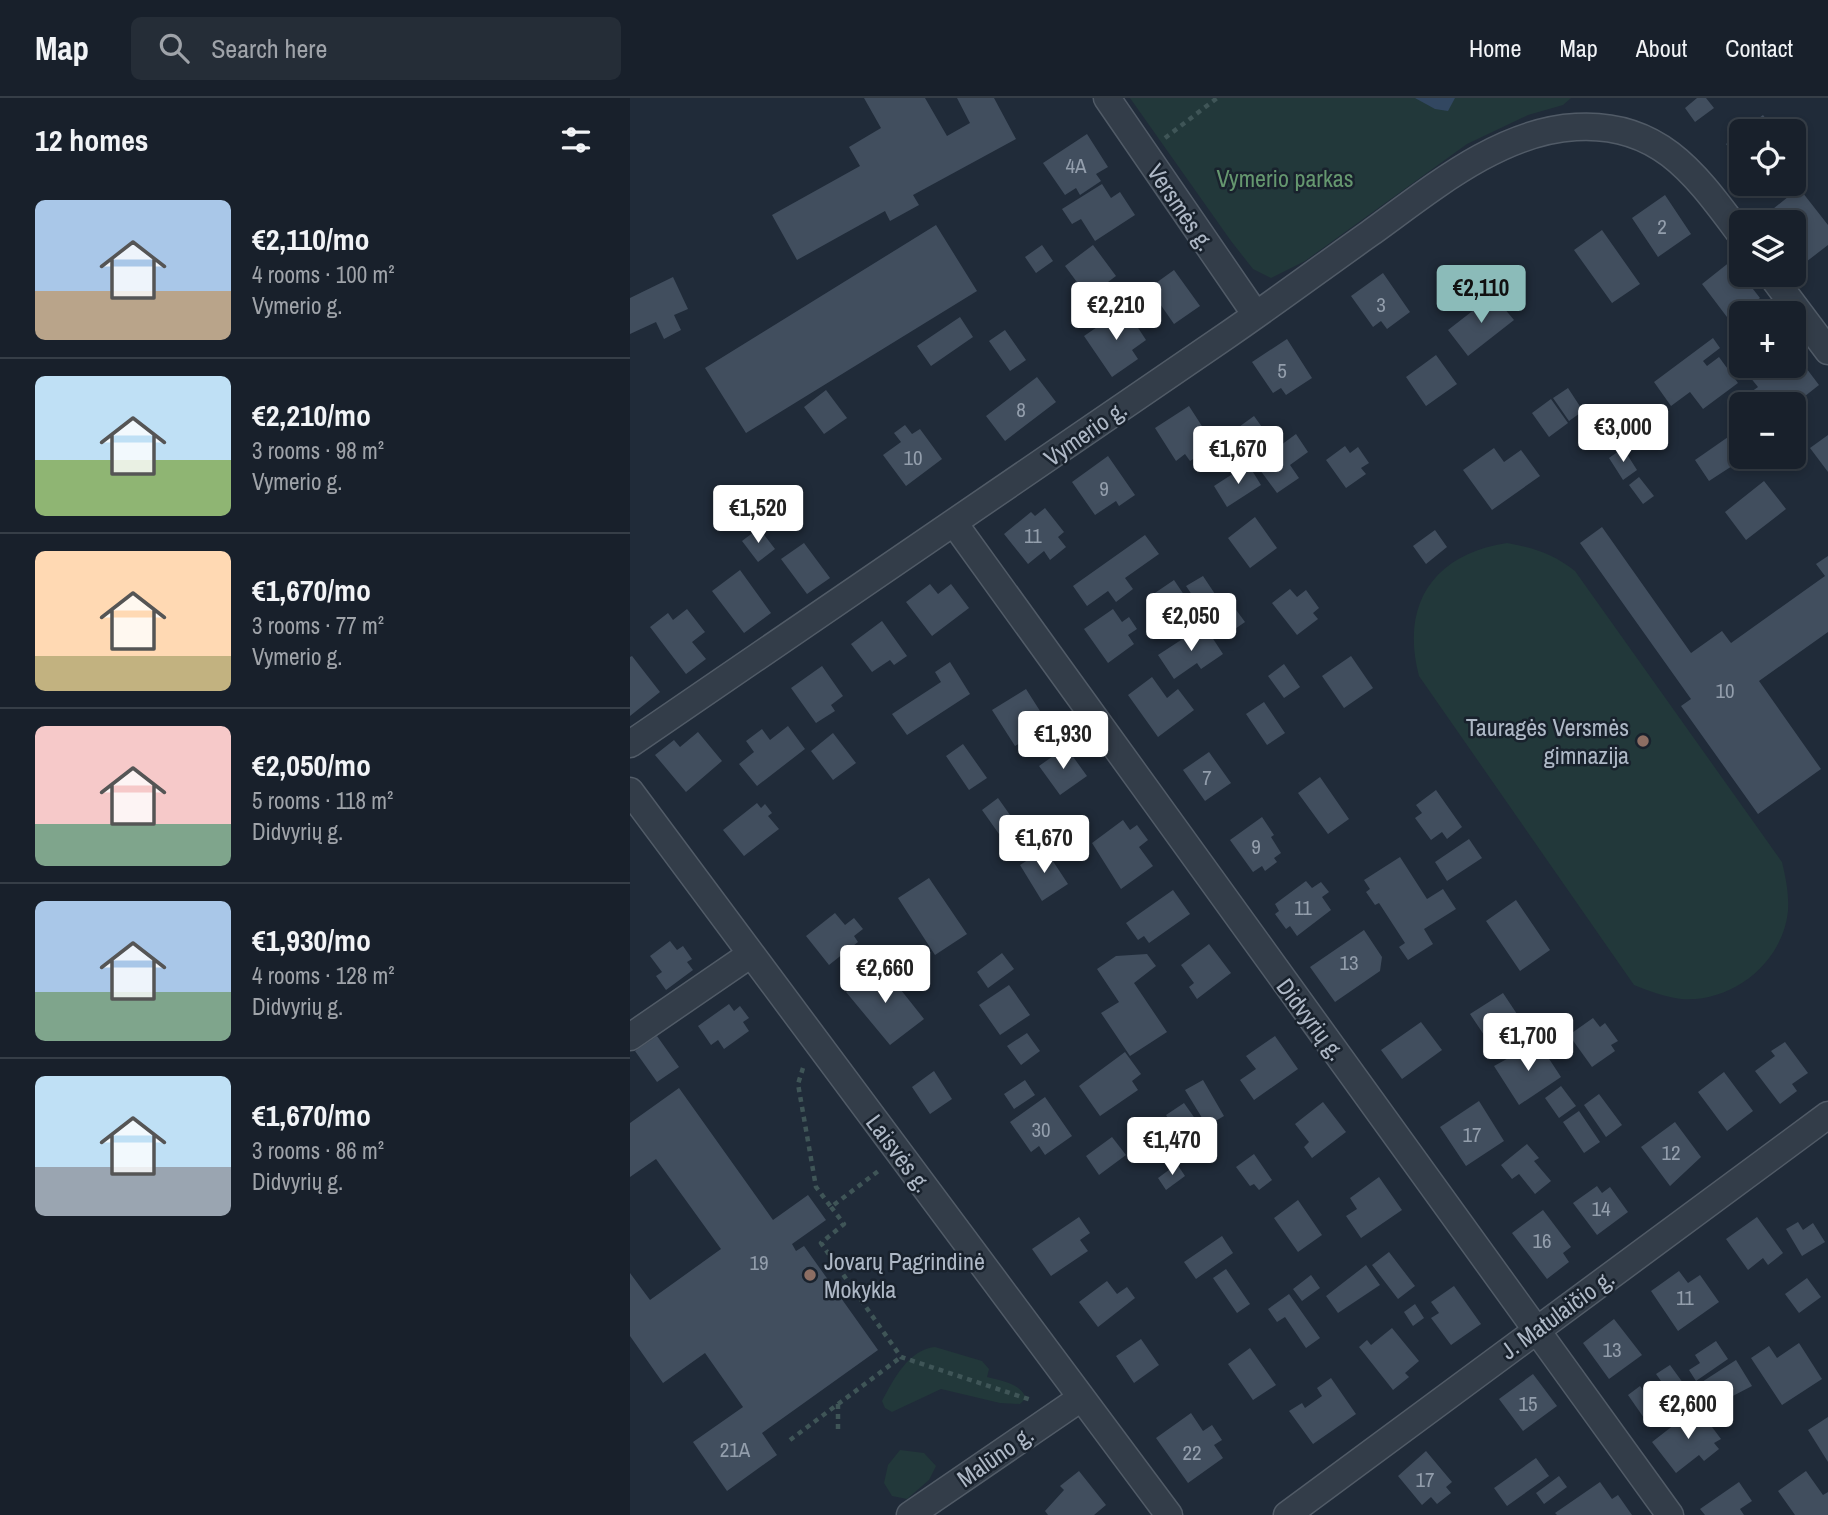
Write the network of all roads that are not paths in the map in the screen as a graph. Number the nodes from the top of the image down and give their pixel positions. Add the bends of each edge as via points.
1 (1107, 98) edge
2 (1729, 219) edge
3 (1780, 287) edge
4 (1256, 315) junction
5 (1828, 351) edge
6 (954, 523) junction
7 (630, 744) edge
8 (630, 791) edge
9 (751, 954) junction
10 (630, 1037) edge
11 (1828, 1115) edge
12 (1536, 1330) junction
13 (1071, 1404) junction
14 (910, 1515) edge
15 (1168, 1515) edge
16 (1287, 1515) edge
17 (1670, 1515) edge

1 - 4 street, Versmės g.
2 - 4 street, Vymerio g. via 1697,175 1644,138 1614,128 1546,131 1510,144 1449,178
3 - 5 street
4 - 6 street, Vymerio g.
6 - 7 street, Vymerio g.
6 - 12 street, Didvyrių g.
8 - 9 street, Laisvės g.
9 - 10 street
9 - 13 street, Laisvės g.
11 - 12 street, J. Matulaičio g.
12 - 16 street, J. Matulaičio g.
12 - 17 street, Didvyrių g.
13 - 14 street, Malūno g.
13 - 15 street, Laisvės g.

